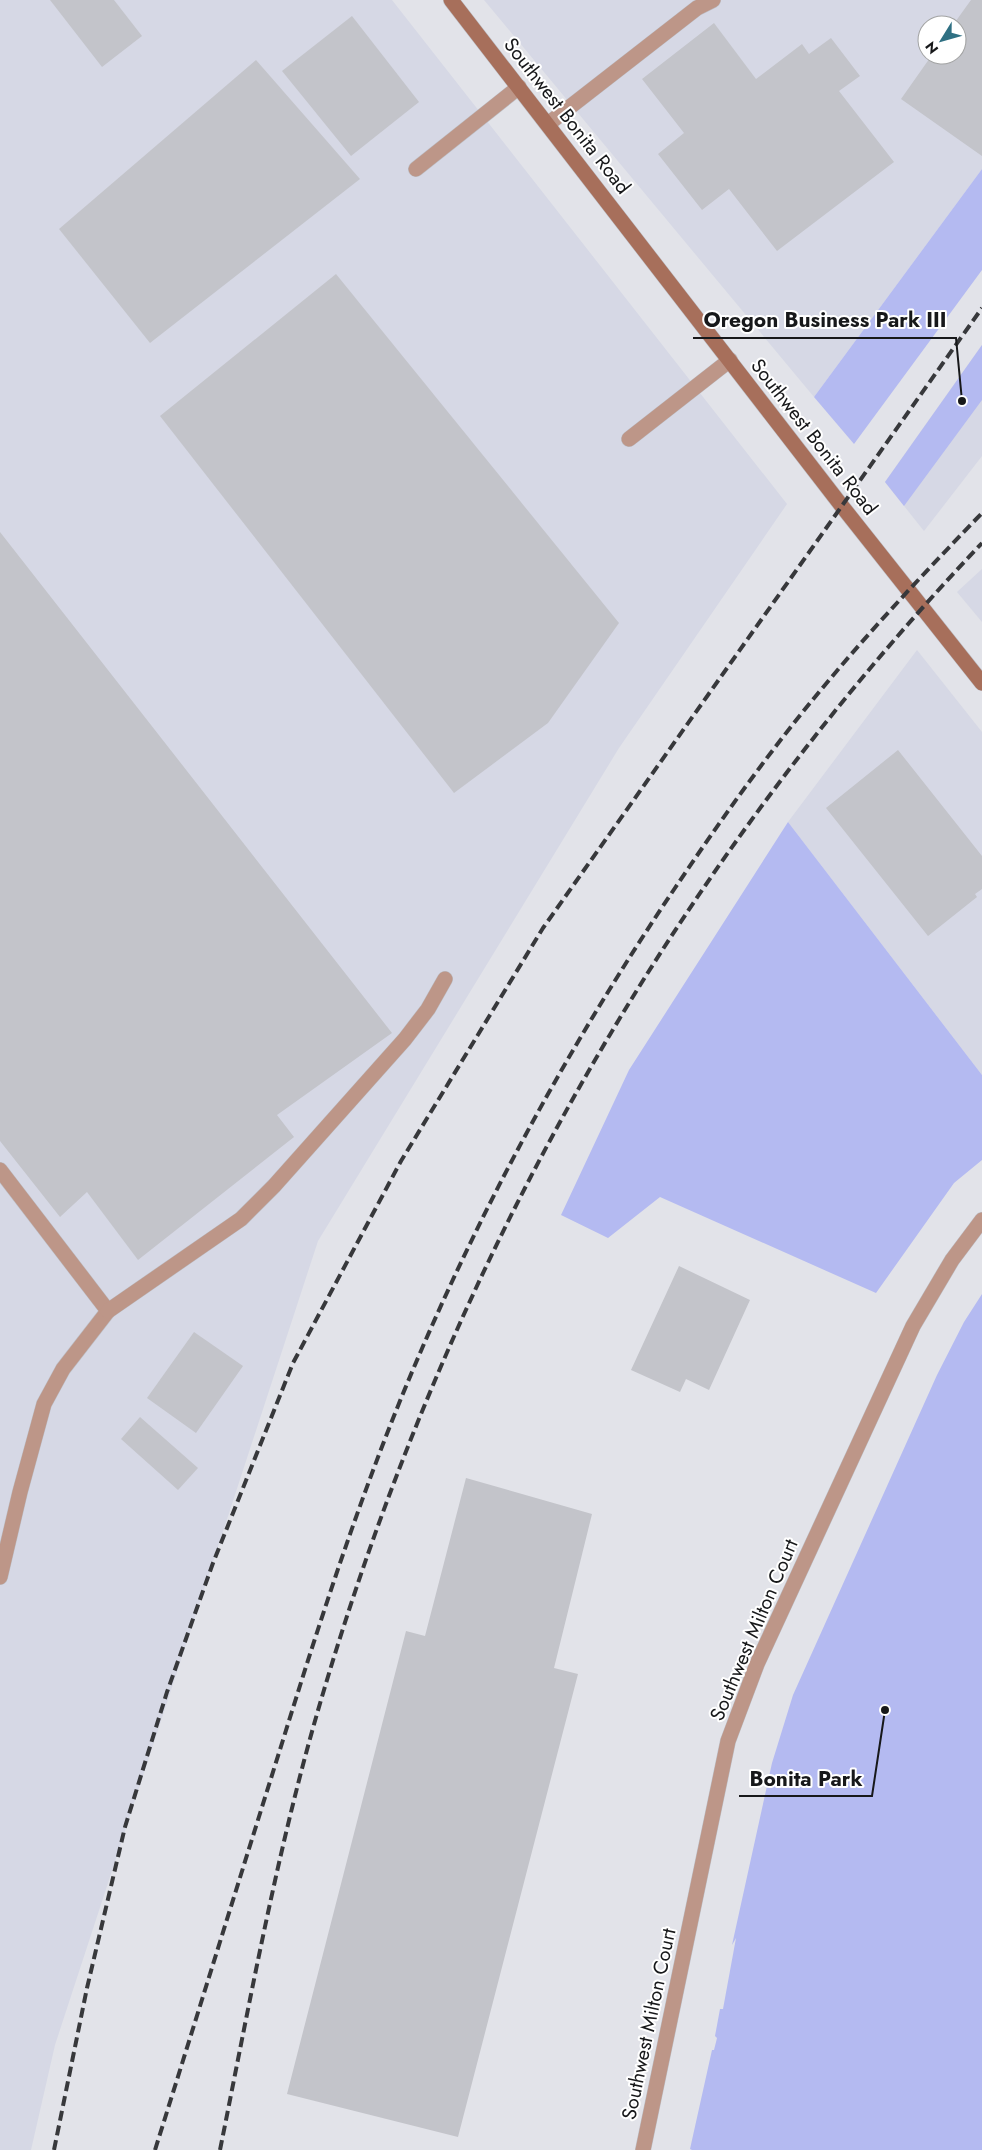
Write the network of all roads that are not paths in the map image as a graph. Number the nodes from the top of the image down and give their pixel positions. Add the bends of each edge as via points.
1 (451, 0) edge
2 (713, 0) edge
3 (519, 87) junction
4 (548, 124) junction
5 (416, 169) dead end
6 (730, 360) junction
7 (629, 439) dead end
8 (982, 683) edge
9 (445, 979) dead end
10 (0, 1170) edge
11 (982, 1220) edge
12 (108, 1311) junction
13 (0, 1577) edge
14 (643, 2150) edge

1 - 3 main road, Southwest Bonita Road
2 - 4 street via 697,8
3 - 4 main road, Southwest Bonita Road
3 - 5 street
4 - 6 main road, Southwest Bonita Road
6 - 7 street
6 - 8 main road, Southwest Bonita Road
9 - 12 street via 405,1039 241,1219
10 - 12 street
11 - 14 street, Southwest Milton Court via 952,1260 913,1326 761,1655 728,1741
12 - 13 street via 63,1369 44,1404

